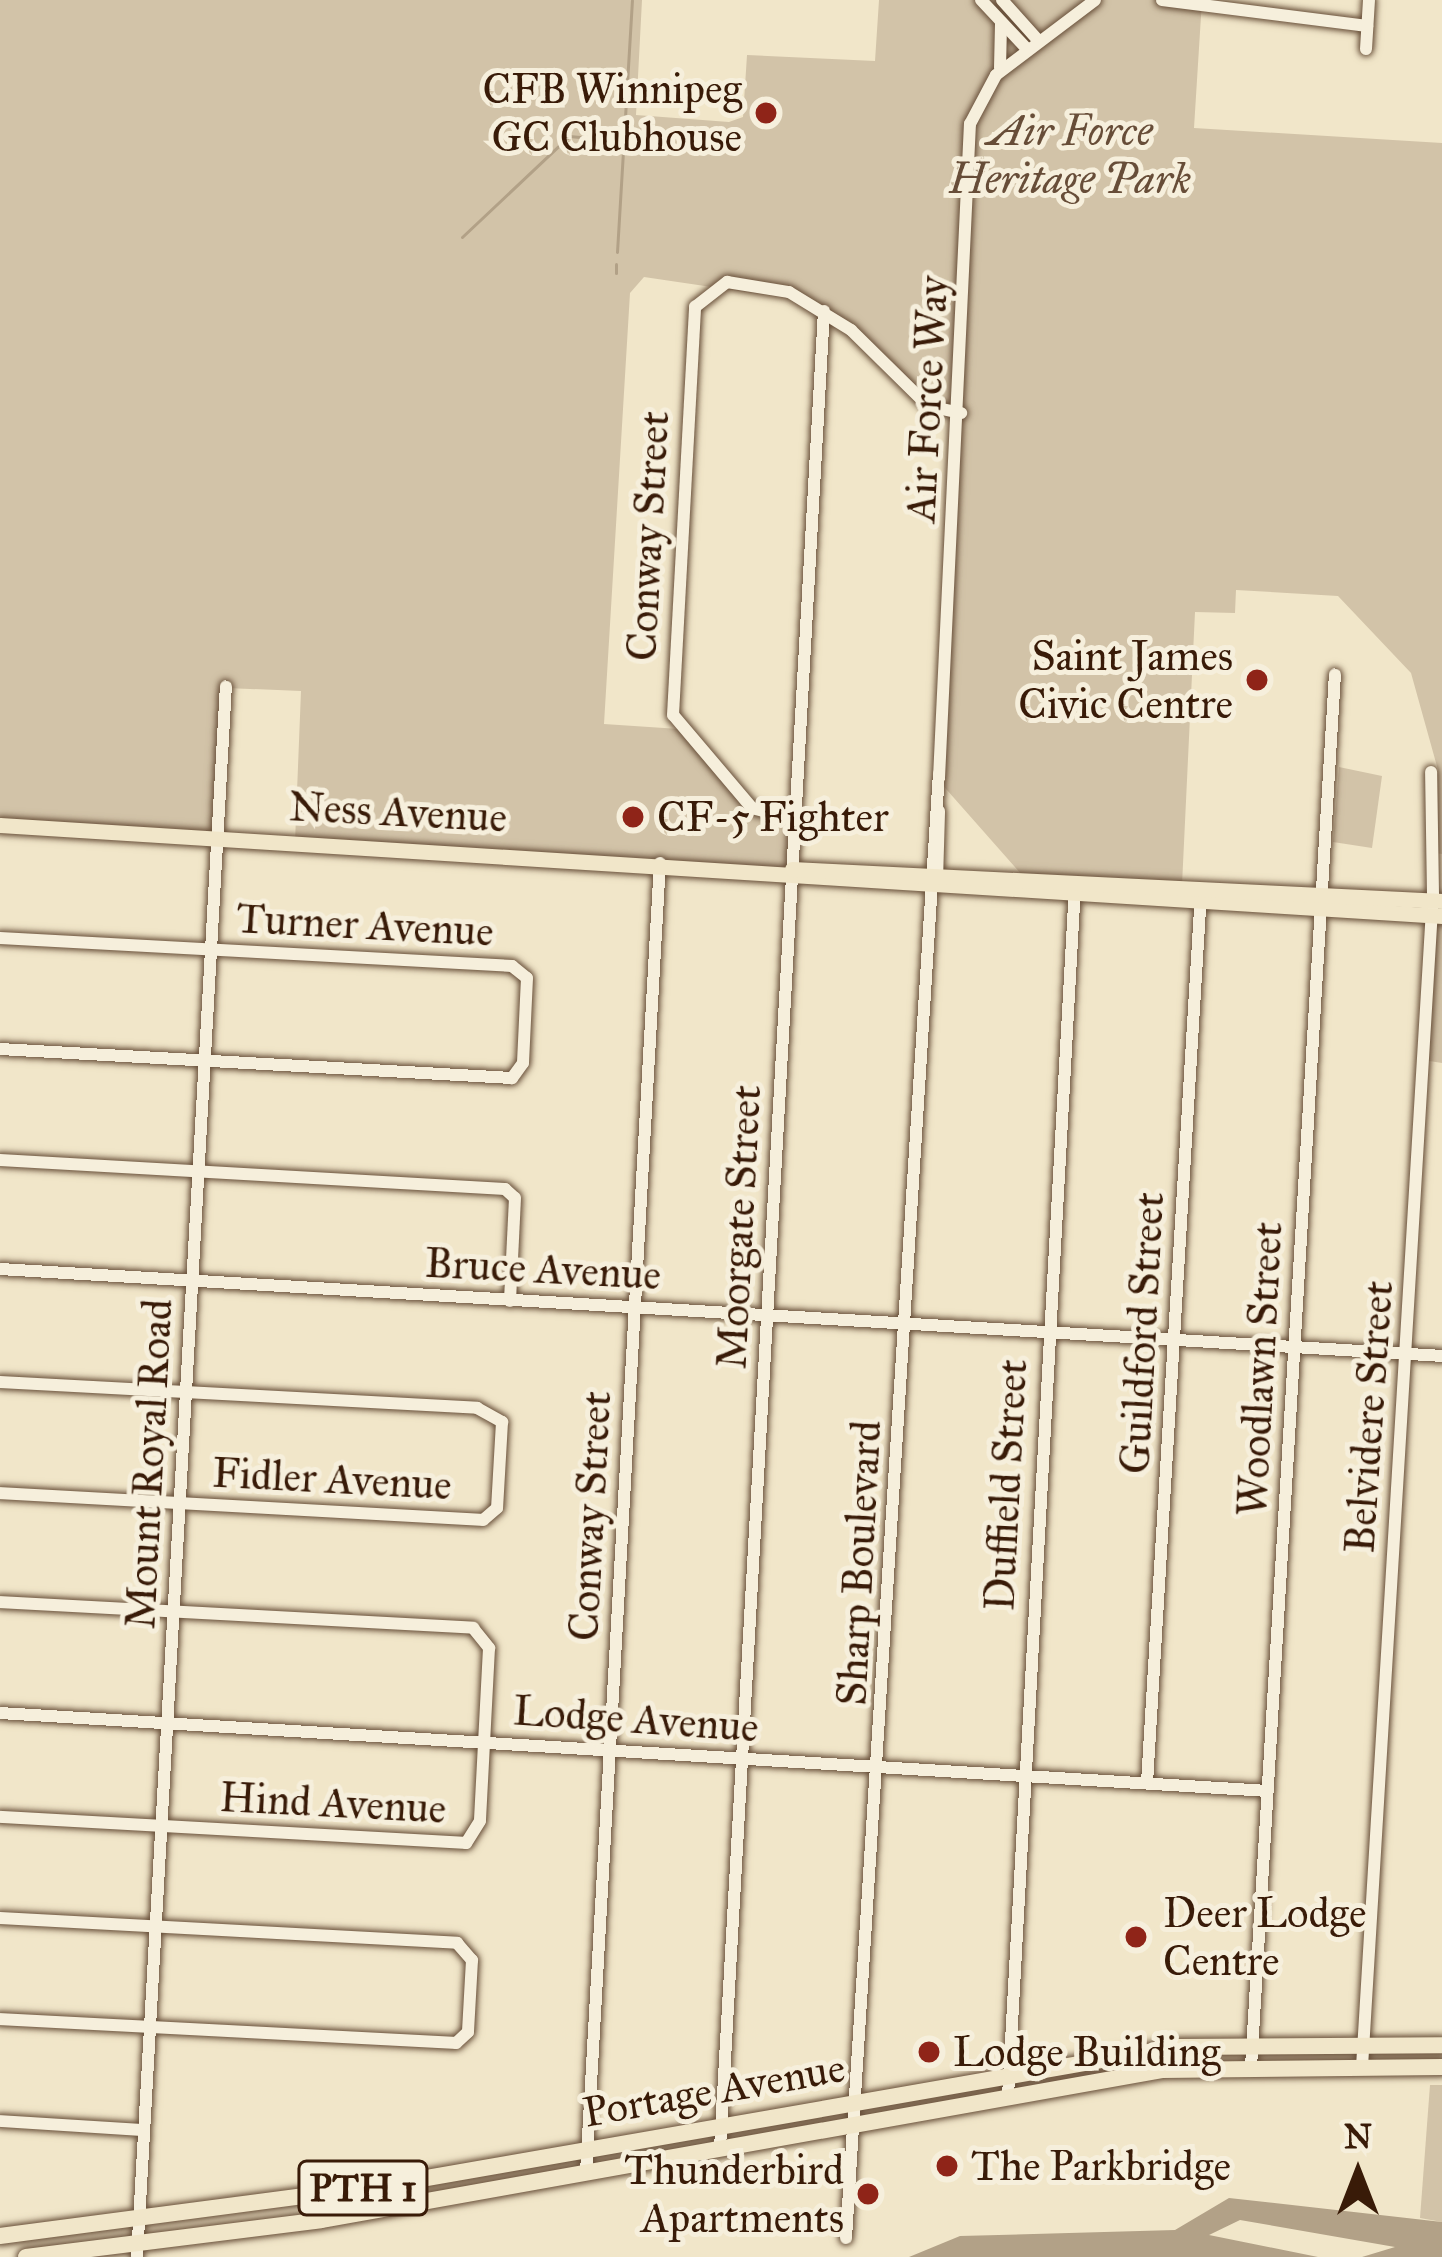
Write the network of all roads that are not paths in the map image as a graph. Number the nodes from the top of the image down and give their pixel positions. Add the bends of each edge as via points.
1 (980, 0) edge
2 (1002, 0) edge
3 (1095, 0) edge
4 (1162, 0) edge
5 (1369, 0) edge
6 (1000, 23) junction
7 (1367, 26) junction
8 (1032, 44) junction
9 (1366, 49) dead end
10 (996, 75) junction
11 (824, 311) junction
12 (961, 413) junction
13 (1335, 675) dead end
14 (226, 687) dead end
15 (1431, 772) dead end
16 (795, 819) junction
17 (0, 825) edge
18 (218, 837) junction
19 (660, 863) junction
20 (792, 869) junction
21 (932, 880) junction
22 (1075, 886) junction
23 (1201, 894) junction
24 (1321, 901) junction
25 (1437, 908) edge
26 (0, 938) edge
27 (211, 949) junction
28 (0, 1049) edge
29 (205, 1061) junction
30 (0, 1160) edge
31 (198, 1172) junction
32 (0, 1269) edge
33 (191, 1280) junction
34 (510, 1301) junction
35 (635, 1307) junction
36 (767, 1316) junction
37 (905, 1324) junction
38 (1047, 1332) junction
39 (1174, 1340) junction
40 (1294, 1347) junction
41 (1406, 1354) junction
42 (1442, 1356) edge
43 (0, 1382) edge
44 (186, 1394) junction
45 (0, 1493) edge
46 (179, 1504) junction
47 (0, 1602) edge
48 (174, 1613) junction
49 (0, 1713) edge
50 (168, 1723) junction
51 (484, 1742) junction
52 (610, 1750) junction
53 (742, 1758) junction
54 (880, 1767) junction
55 (1022, 1775) junction
56 (1147, 1783) junction
57 (1268, 1790) junction
58 (0, 1816) edge
59 (161, 1827) junction
60 (0, 1918) edge
61 (156, 1927) junction
62 (0, 2019) edge
63 (150, 2028) junction
64 (1252, 2044) junction
65 (1363, 2044) junction
66 (1442, 2044) edge
67 (1251, 2067) junction
68 (1362, 2067) junction
69 (1442, 2067) edge
70 (1005, 2073) junction
71 (1008, 2096) junction
72 (859, 2100) junction
73 (0, 2121) edge
74 (855, 2122) junction
75 (721, 2126) junction
76 (144, 2130) junction
77 (720, 2148) junction
78 (587, 2149) junction
79 (586, 2173) junction
80 (139, 2220) junction
81 (0, 2236) edge
82 (846, 2238) dead end
83 (137, 2251) edge
84 (26, 2257) edge

1 - 6 street
2 - 8 street
3 - 8 street, Air Force Way
4 - 7 street
5 - 7 street
6 - 8 street
6 - 10 street
7 - 9 street
8 - 10 street, Air Force Way
10 - 12 street, Air Force Way via 970,124
11 - 12 street via 928,406
11 - 16 street, Moorgate Street
11 - 16 street, Conway Street via 727,282 701,297 693,319 673,715 752,808
12 - 21 street, Air Force Way
13 - 24 street, Woodlawn Street
14 - 18 street, Mount Royal Road
15 - 25 street, Belvidere Street
16 - 20 street, Moorgate Street
17 - 18 main road, Ness Avenue
18 - 19 main road, Ness Avenue
18 - 27 street, Mount Royal Road
19 - 20 main road, Ness Avenue
19 - 35 street, Conway Street
20 - 21 main road, Ness Avenue
20 - 36 street, Moorgate Street
21 - 22 main road, Ness Avenue
21 - 37 street, Sharp Boulevard
22 - 23 main road, Ness Avenue
22 - 38 street, Duffield Street
23 - 24 main road, Ness Avenue
23 - 39 street, Guildford Street
24 - 25 main road, Ness Avenue
24 - 40 street, Woodlawn Street
25 - 41 street, Belvidere Street
26 - 27 street
27 - 29 street, Mount Royal Road
27 - 29 street, Turner Avenue via 517,967 527,978 524,1064 505,1078
28 - 29 street
29 - 31 street, Mount Royal Road
30 - 31 street
31 - 33 street, Mount Royal Road
31 - 34 street via 506,1189 515,1198
32 - 33 street, Bruce Avenue
33 - 34 street, Bruce Avenue
33 - 44 street, Mount Royal Road
34 - 35 street, Bruce Avenue
35 - 36 street, Bruce Avenue
35 - 52 street, Conway Street
36 - 37 street, Bruce Avenue
36 - 53 street, Moorgate Street
37 - 38 street, Bruce Avenue
37 - 54 street, Sharp Boulevard
38 - 39 street, Bruce Avenue
38 - 55 street, Duffield Street
39 - 40 street, Bruce Avenue
39 - 56 street, Guildford Street
40 - 41 street, Bruce Avenue
40 - 57 street, Woodlawn Street
41 - 42 street, Bruce Avenue
41 - 65 street, Belvidere Street
43 - 44 street, Fidler Avenue
44 - 46 street, Mount Royal Road
44 - 46 street, Fidler Avenue via 489,1409 502,1422 497,1508 483,1520
45 - 46 street, Fidler Avenue
46 - 48 street, Mount Royal Road
47 - 48 street
48 - 50 street, Mount Royal Road
48 - 51 street, Hind Avenue via 480,1629
49 - 50 street, Lodge Avenue
50 - 51 street, Lodge Avenue
50 - 59 street, Mount Royal Road
51 - 52 street, Lodge Avenue
51 - 59 street, Hind Avenue via 478,1833 466,1843
52 - 53 street, Lodge Avenue
52 - 78 street, Conway Street
53 - 54 street, Lodge Avenue
53 - 75 street, Moorgate Street
54 - 55 street, Lodge Avenue
54 - 72 street, Sharp Boulevard
55 - 56 street, Lodge Avenue
55 - 70 street, Duffield Street
56 - 57 street, Lodge Avenue
57 - 64 street, Woodlawn Street
58 - 59 street, Hind Avenue
59 - 61 street, Mount Royal Road
60 - 61 street
61 - 63 street, Mount Royal Road
61 - 63 street via 458,1943 471,1954 469,2021 465,2041 443,2044
62 - 63 street
63 - 76 street, Mount Royal Road
64 - 65 highway, Portage Avenue / PTH 1
64 - 67 street, Woodlawn Street
64 - 70 highway, Portage Avenue / PTH 1
65 - 66 highway, Portage Avenue / PTH 1
65 - 68 street, Belvidere Street
67 - 68 highway, Portage Avenue / PTH 1
67 - 71 highway, Portage Avenue / PTH 1
68 - 69 highway, Portage Avenue / PTH 1
70 - 71 street, Duffield Street
70 - 72 highway, Portage Avenue / PTH 1
71 - 74 highway, Portage Avenue / PTH 1
72 - 74 street, Sharp Boulevard
72 - 75 highway, Portage Avenue / PTH 1
73 - 76 street
74 - 77 highway, Portage Avenue / PTH 1
74 - 82 street, Sharp Boulevard
75 - 77 street, Moorgate Street
75 - 78 highway, Portage Avenue / PTH 1
76 - 80 street, Mount Royal Road
77 - 79 highway, Portage Avenue / PTH 1
78 - 79 street, Conway Street
78 - 80 highway, Portage Avenue / PTH 1
79 - 83 highway, Portage Avenue / PTH 1
80 - 81 highway, Portage Avenue / PTH 1
80 - 83 street, Mount Royal Road
83 - 84 highway, Portage Avenue / PTH 1

